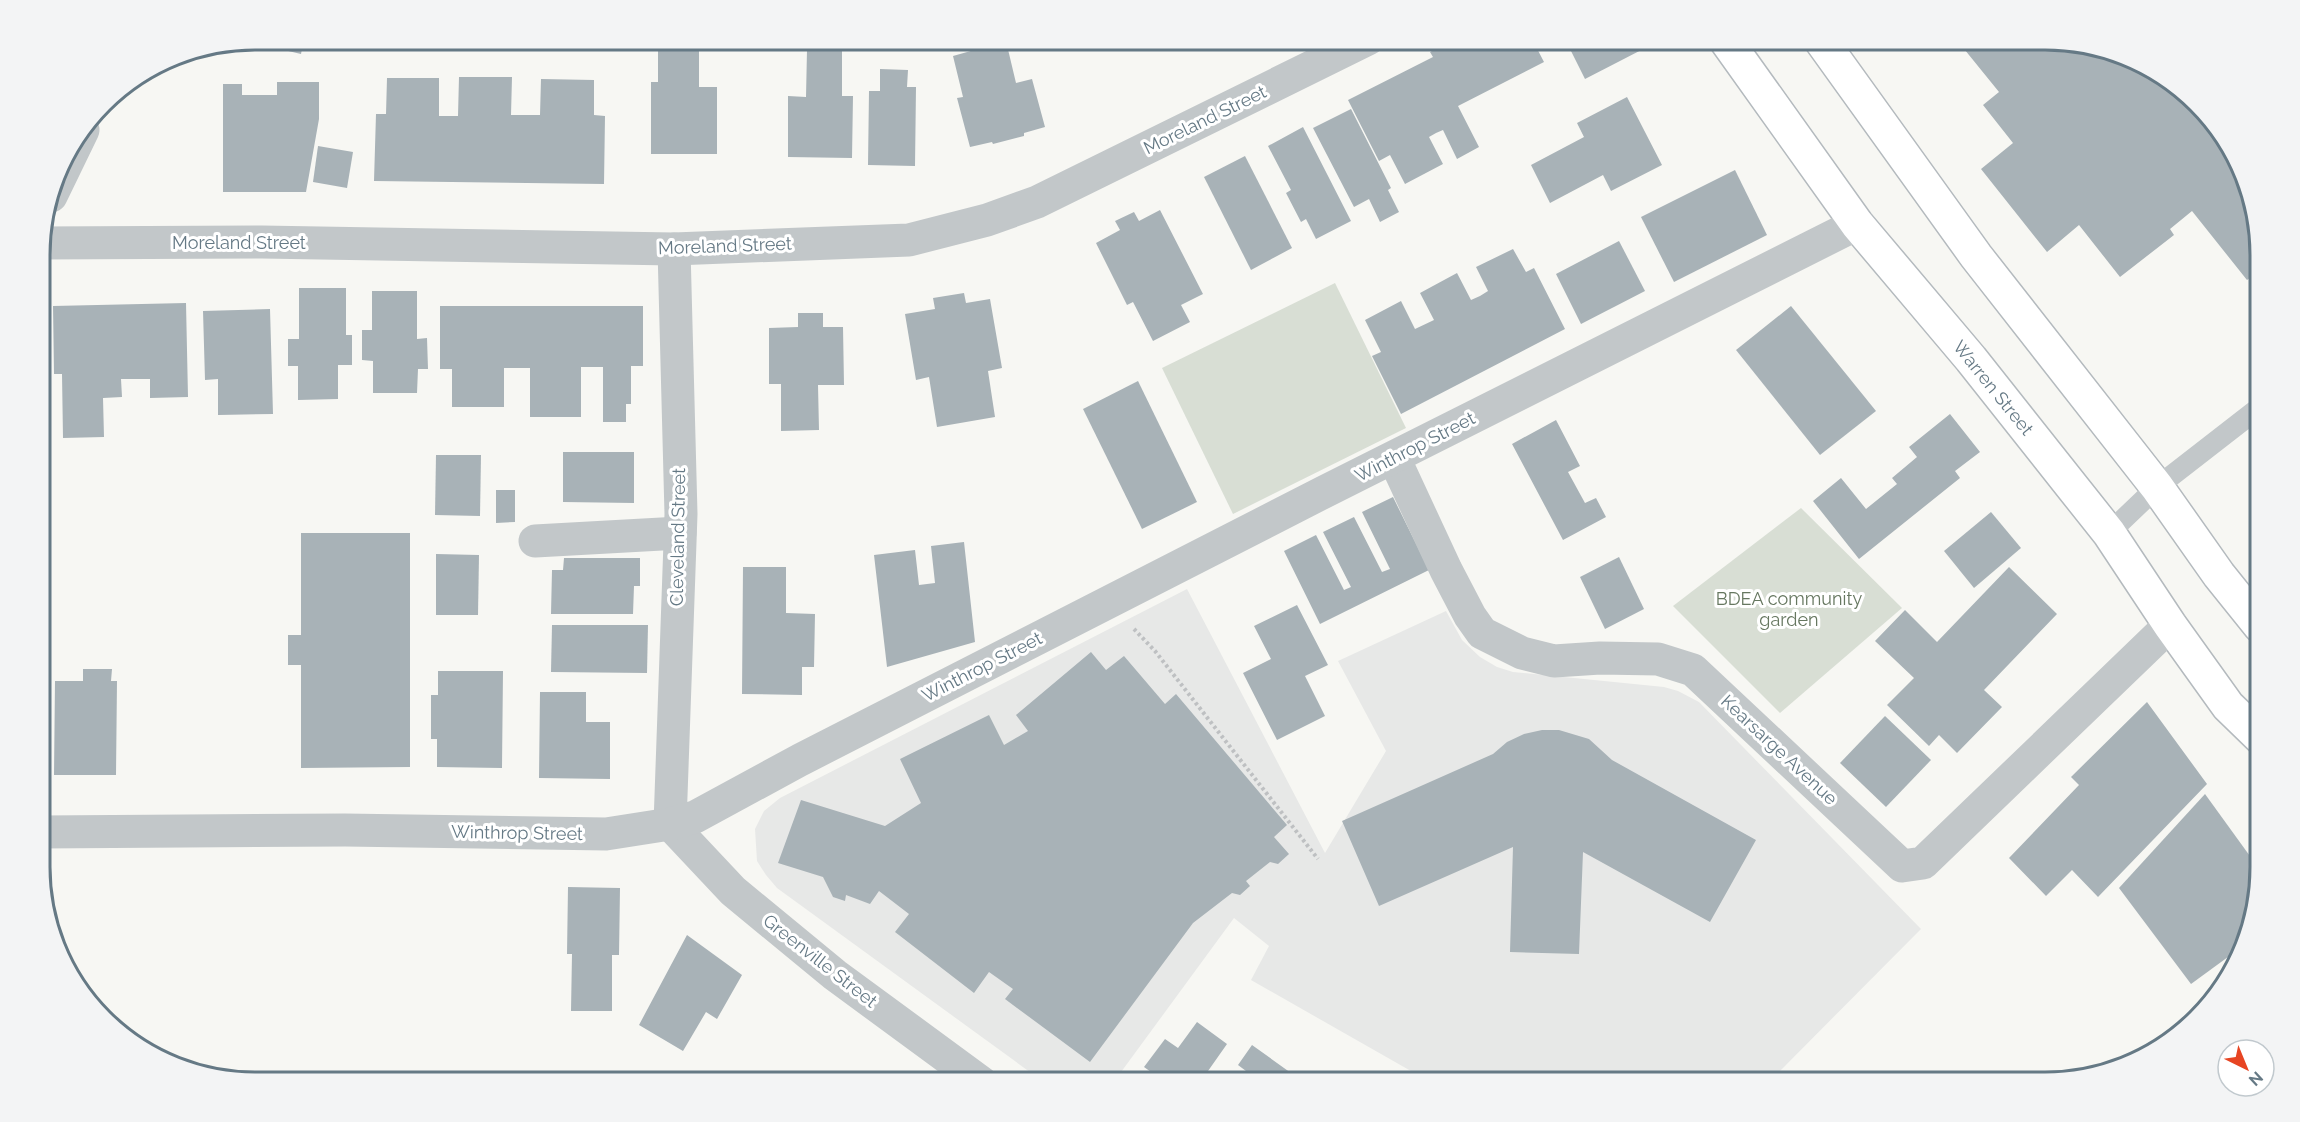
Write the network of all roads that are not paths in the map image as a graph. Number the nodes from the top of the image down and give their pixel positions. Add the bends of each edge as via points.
1 (1346, 50) edge
2 (1733, 50) edge
3 (1828, 50) edge
4 (1857, 225) junction
5 (50, 243) edge
6 (674, 249) junction
7 (2250, 415) edge
8 (1394, 458) junction
9 (2157, 488) junction
10 (680, 533) junction
11 (2109, 534) junction
12 (535, 541) dead end
13 (2250, 614) edge
14 (2170, 625) junction
15 (2228, 706) junction
16 (2250, 727) edge
17 (2250, 743) edge
18 (670, 824) junction
19 (50, 832) edge
20 (967, 1072) edge

1 - 6 street, Moreland Street via 1037,202 987,220 909,240
2 - 4 main road, Warren Street
3 - 9 main road via 1976,256
4 - 8 street, Winthrop Street
4 - 11 main road, Warren Street via 1978,368
5 - 6 street, Moreland Street via 262,242
6 - 10 street, Cleveland Street
7 - 9 lane
8 - 14 street, Kearsarge Avenue via 1446,570 1482,633 1522,653 1554,661 1658,659 1693,670 1902,866 1923,863
8 - 18 street, Winthrop Street via 695,817
9 - 11 lane
9 - 13 main road
10 - 12 street
10 - 18 street, Cleveland Street
11 - 14 main road, Warren Street
14 - 15 main road, Warren Street
15 - 16 main road, Warren Street
15 - 17 main road
18 - 19 street, Winthrop Street via 606,834 345,830
18 - 20 street, Greenville Street via 733,891 835,975

